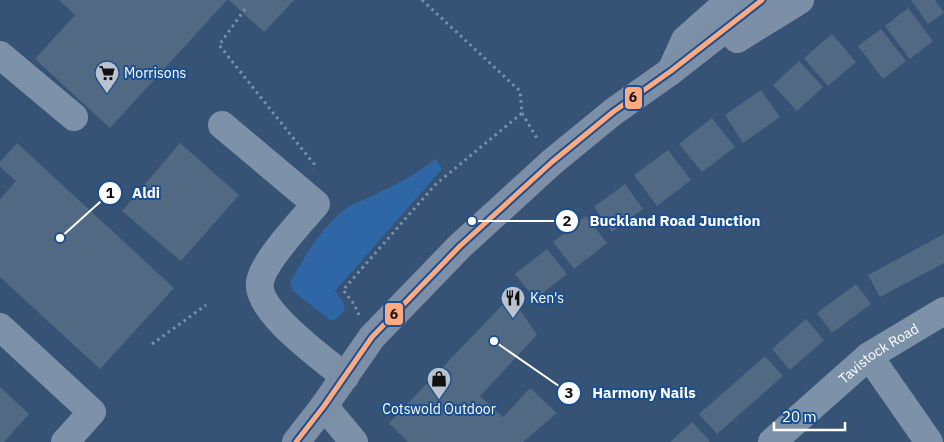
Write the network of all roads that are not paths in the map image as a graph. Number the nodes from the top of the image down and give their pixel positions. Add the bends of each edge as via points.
1 (730, 0) edge
2 (762, 0) edge
3 (800, 0) edge
4 (0, 55) edge
5 (671, 71) junction
6 (74, 117) dead end
7 (222, 125) dead end
8 (944, 310) edge
9 (0, 327) edge
10 (869, 356) junction
11 (345, 376) junction
12 (324, 406) junction
13 (65, 442) edge
14 (296, 442) edge
15 (354, 442) edge
16 (772, 442) edge
17 (929, 442) edge

1 - 5 street via 685,40
2 - 5 main road
3 - 5 main road via 700,63
4 - 6 street
5 - 11 main road via 613,112 552,162 460,246 372,337
7 - 11 street via 316,204 270,262 260,281 260,289 278,320
8 - 10 street, Tavistock Road
9 - 13 street via 92,412
10 - 16 street, Tavistock Road
10 - 17 street
11 - 12 main road
12 - 14 main road
12 - 15 street

